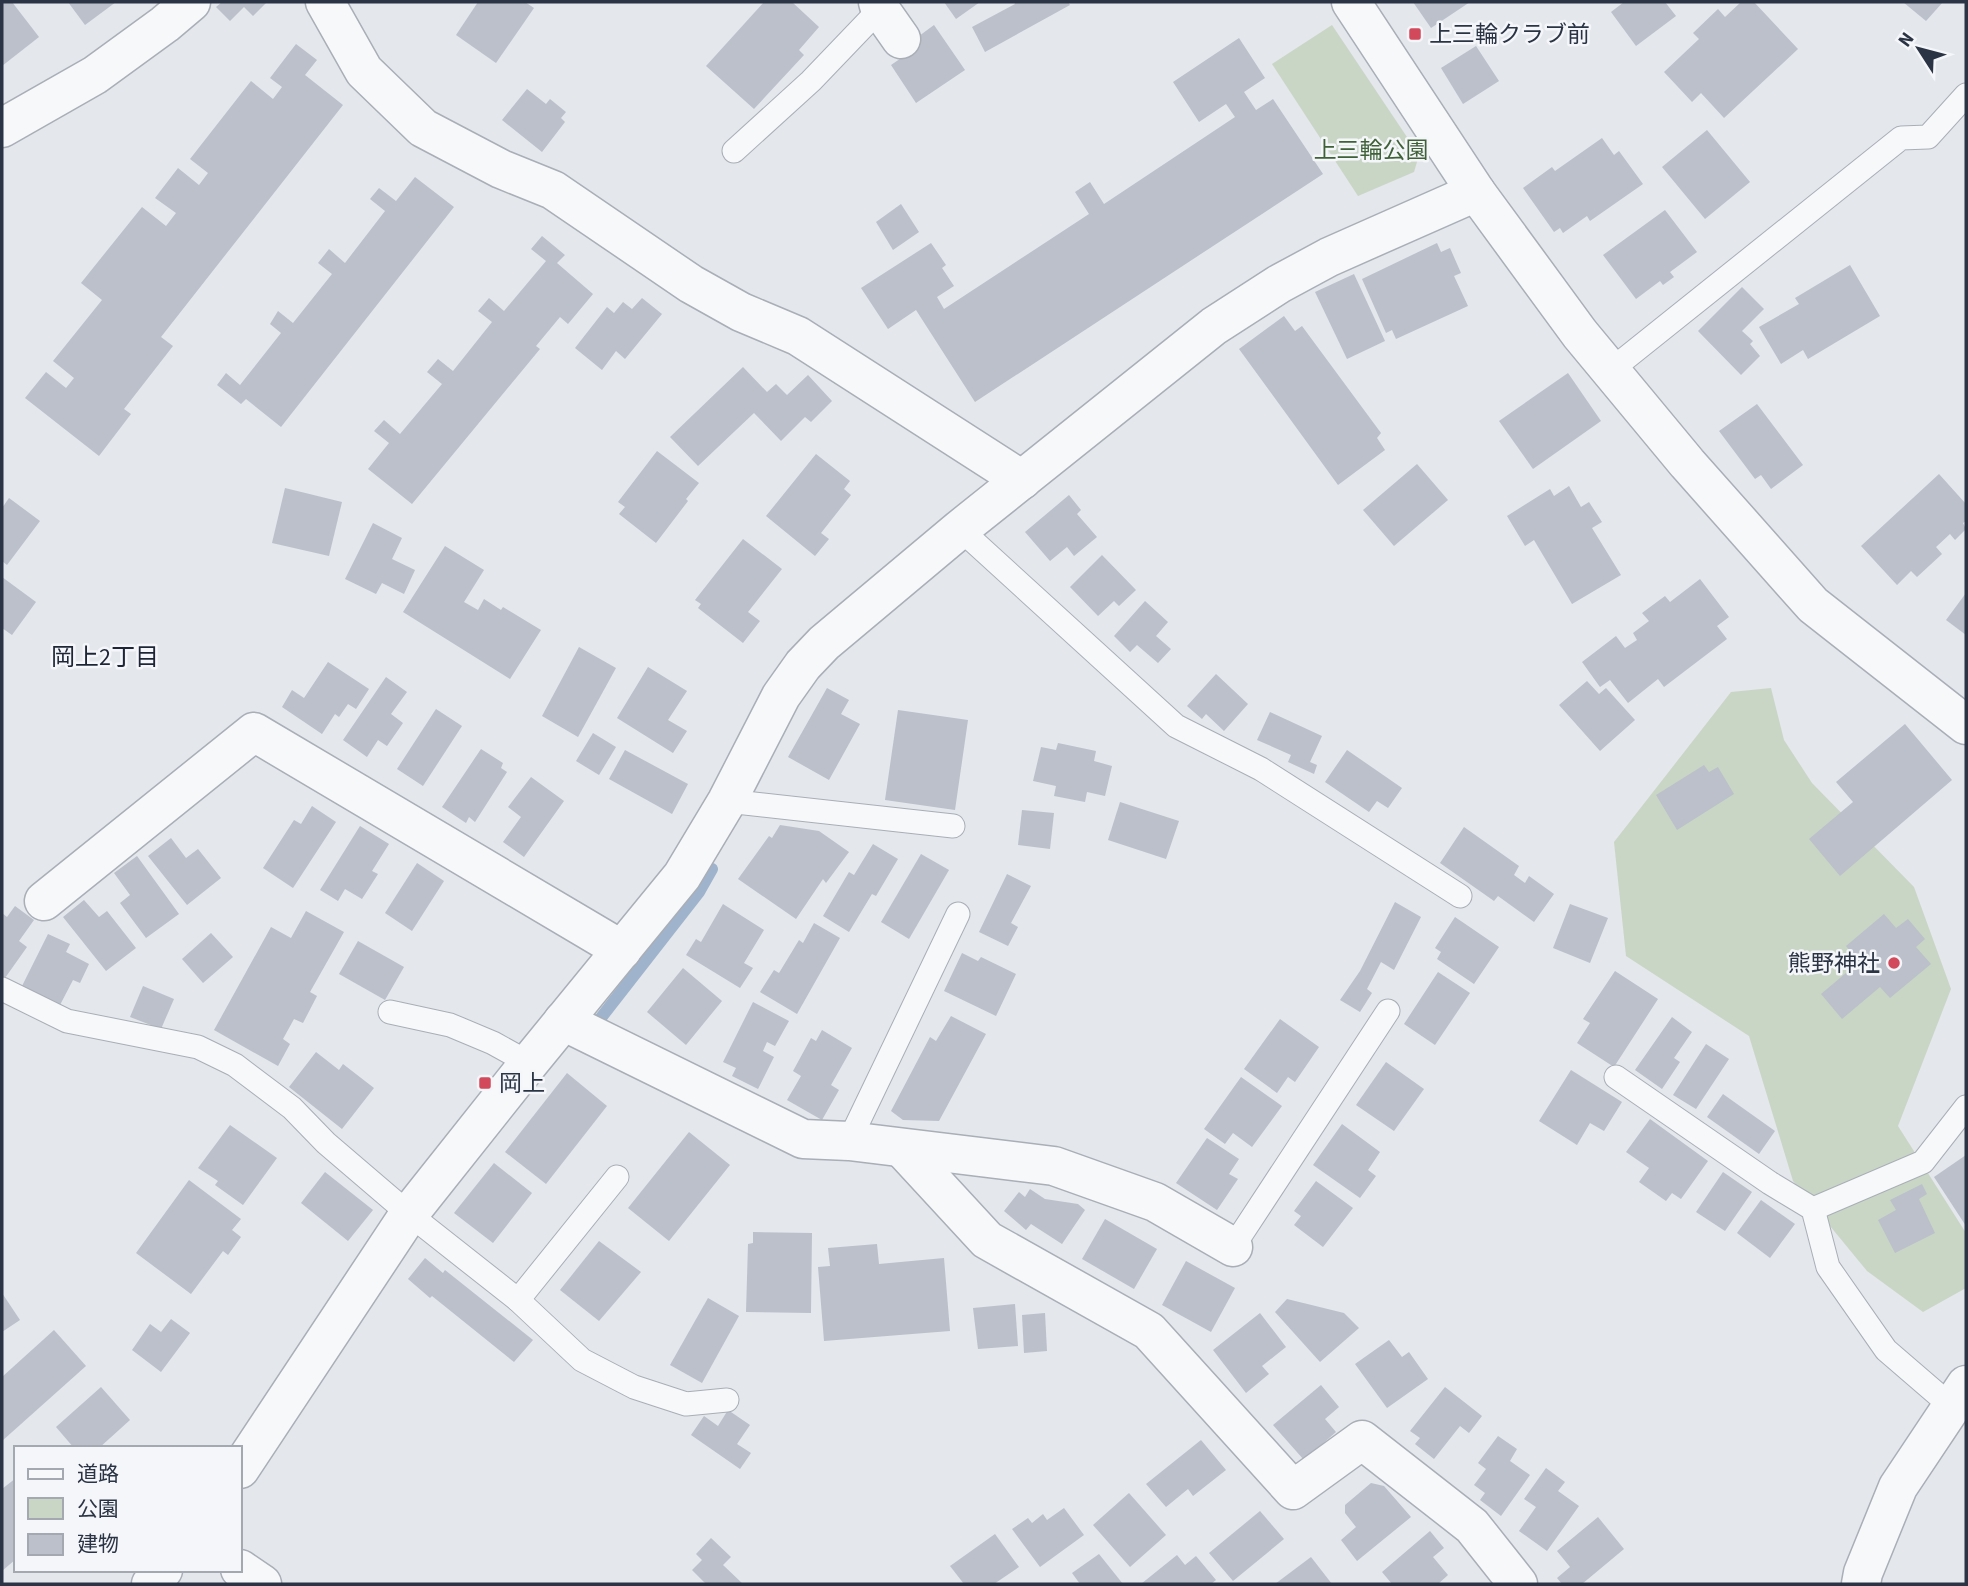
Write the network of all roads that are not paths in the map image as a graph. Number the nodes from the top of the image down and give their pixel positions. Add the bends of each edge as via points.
1 (191, 2) edge
2 (325, 2) edge
3 (1351, 2) edge
4 (886, 16) edge
5 (1966, 95) edge
6 (2, 128) edge
7 (734, 151) dead end
8 (1476, 192) junction
9 (1611, 370) junction
10 (1022, 480) junction
11 (960, 529) junction
12 (1966, 725) edge
13 (727, 801) junction
14 (953, 826) dead end
15 (1460, 896) dead end
16 (44, 901) dead end
17 (958, 914) dead end
18 (622, 950) junction
19 (2, 989) edge
20 (1388, 1011) dead end
21 (390, 1012) dead end
22 (564, 1021) junction
23 (528, 1063) junction
24 (1616, 1077) dead end
25 (1966, 1107) edge
26 (849, 1142) junction
27 (903, 1149) junction
28 (617, 1177) dead end
29 (1813, 1209) junction
30 (409, 1214) junction
31 (1233, 1247) joint
32 (518, 1300) junction
33 (1959, 1396) edge
34 (727, 1399) dead end
35 (242, 1466) edge
36 (242, 1570) edge
37 (262, 1584) edge
38 (1518, 1584) edge
39 (1861, 1584) edge

1 - 6 street via 95,75
2 - 10 street via 364,71 423,128 553,190 691,284 798,336
3 - 8 street
4 - 7 lane
5 - 9 lane via 1928,137 1901,138
8 - 9 street
8 - 10 street via 1279,284 1214,326
9 - 12 street via 1813,605
10 - 11 street
11 - 13 street via 803,665 781,696
11 - 15 lane via 1176,726 1261,769
13 - 14 lane
13 - 18 street via 682,876
16 - 18 street via 254,732
17 - 26 lane
18 - 22 street
19 - 30 lane via 66,1021 198,1047 235,1065 292,1108
20 - 31 lane
21 - 23 lane via 450,1025
22 - 23 street
22 - 26 street via 803,1139
23 - 30 street
24 - 29 lane
25 - 29 lane via 1923,1162
26 - 27 street
27 - 31 street via 1054,1166 1155,1202
27 - 38 street via 987,1240 1149,1331 1293,1490 1363,1440 1472,1527
28 - 32 lane
29 - 33 lane via 1828,1267 1886,1350
30 - 32 lane
30 - 35 street
32 - 34 lane via 582,1360 634,1387 686,1404
33 - 39 street via 1898,1487
36 - 37 street

